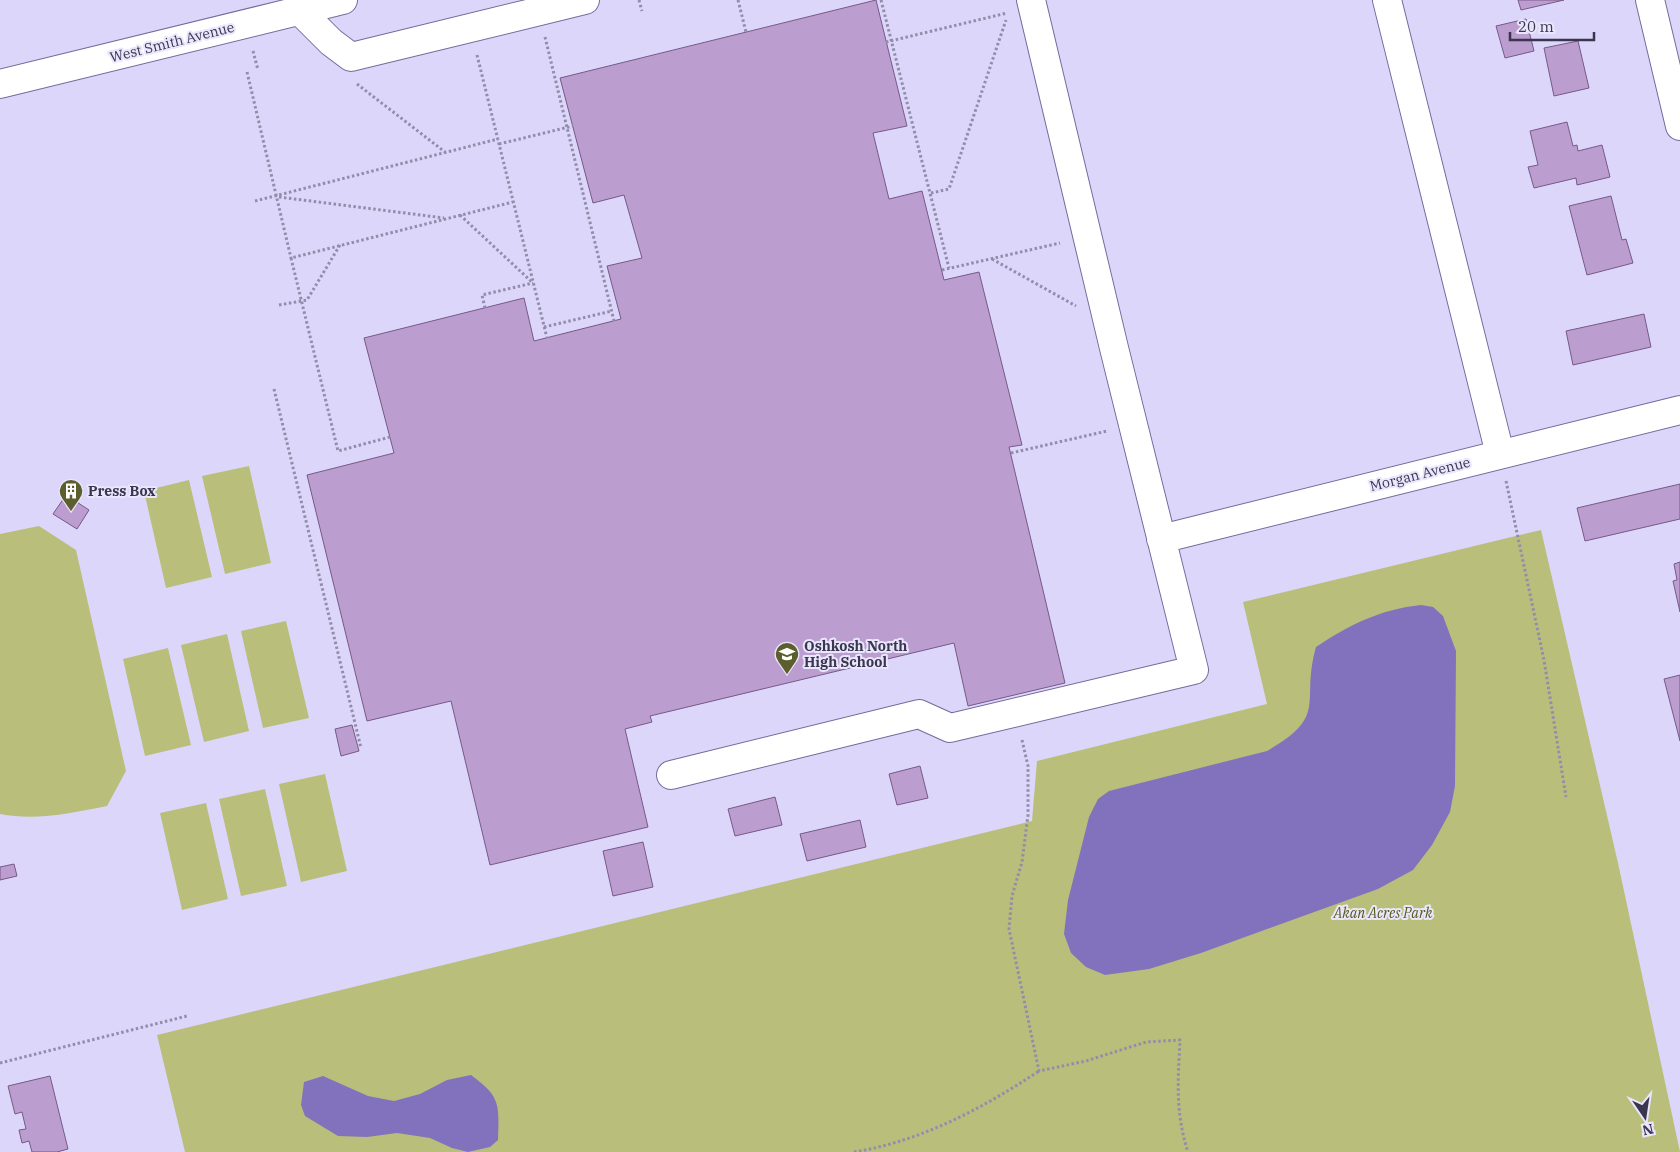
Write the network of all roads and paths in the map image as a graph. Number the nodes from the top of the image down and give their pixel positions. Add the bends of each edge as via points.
1 (343, 0) edge
2 (584, 0) edge
3 (639, 0) edge
4 (738, 0) edge
5 (881, 0) edge
6 (1387, 0) edge
7 (1650, 0) edge
8 (1024, 6) edge
9 (300, 11) junction
10 (642, 11) dead end
11 (746, 32) dead end
12 (544, 35) dead end
13 (891, 40) junction
14 (886, 42) dead end
15 (476, 52) dead end
16 (247, 72) dead end
17 (353, 82) dead end
18 (0, 84) edge
19 (573, 126) dead end
20 (1680, 126) edge
21 (567, 127) junction
22 (498, 139) junction
23 (499, 144) junction
24 (445, 152) junction
25 (931, 194) junction
26 (276, 196) junction
27 (255, 201) dead end
28 (513, 202) junction
29 (460, 215) junction
30 (448, 218) junction
31 (1088, 236) junction
32 (340, 245) junction
33 (291, 258) junction
34 (991, 258) junction
35 (949, 268) junction
36 (942, 270) dead end
37 (533, 283) junction
38 (301, 301) junction
39 (279, 306) dead end
40 (485, 308) dead end
41 (1080, 309) dead end
42 (612, 311) junction
43 (614, 321) dead end
44 (544, 327) junction
45 (547, 338) dead end
46 (274, 389) dead end
47 (1680, 410) edge
48 (1135, 426) junction
49 (390, 437) dead end
50 (1010, 453) dead end
51 (1500, 454) junction
52 (1161, 539) junction
53 (1015, 712) junction
54 (361, 748) dead end
55 (671, 775) dead end
56 (1566, 797) dead end
57 (188, 1016) dead end
58 (0, 1063) edge
59 (1039, 1071) junction
60 (854, 1152) edge
61 (1188, 1152) edge

1 - 9 street, West Smith Avenue
2 - 9 street via 351,57
3 - 10 path
4 - 11 path
5 - 13 path
6 - 51 street
7 - 20 street
8 - 13 path
8 - 25 path via 949,189
8 - 31 street
9 - 18 street, West Smith Avenue
12 - 21 path
13 - 14 path
13 - 25 path
15 - 22 path
16 - 26 path
17 - 24 path
19 - 21 path
21 - 23 path
21 - 42 path
22 - 23 path
22 - 24 path
23 - 28 path
24 - 26 path
25 - 35 path
26 - 27 path
26 - 30 path
26 - 33 path
28 - 29 path
28 - 37 path
29 - 30 path
29 - 37 path
30 - 32 path
31 - 34 path
31 - 48 street
32 - 33 path
32 - 38 path via 307,300
33 - 38 path
34 - 35 path
34 - 41 path
35 - 36 path
37 - 40 path via 482,295
37 - 44 path
38 - 39 path
38 - 49 path via 338,451
42 - 43 path
42 - 44 path
44 - 45 path
46 - 54 path
47 - 51 street, Morgan Avenue
48 - 50 path
48 - 52 street
51 - 52 street, Morgan Avenue
51 - 56 path via 1544,660
52 - 53 street via 1194,670
53 - 55 street via 950,728 918,714
53 - 59 path via 1028,766 1028,815 1009,929
57 - 58 path
59 - 60 path via 952,1122 885,1147
59 - 61 path via 1086,1061 1146,1042 1180,1040 1180,1127

